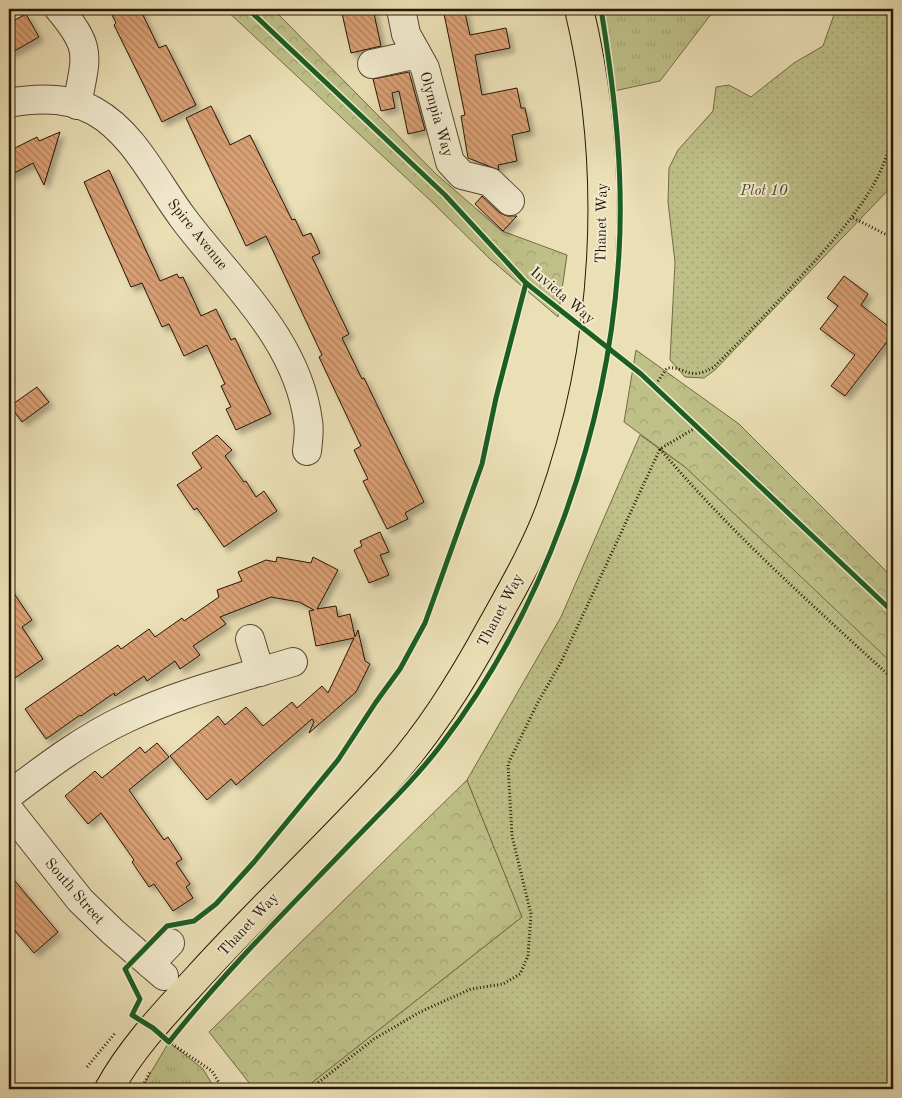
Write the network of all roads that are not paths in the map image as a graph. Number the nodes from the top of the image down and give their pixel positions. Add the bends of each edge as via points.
1 (59, 9) edge
2 (401, 9) edge
3 (579, 9) edge
4 (417, 54) junction
5 (372, 64) dead end
6 (9, 103) edge
7 (77, 105) junction
8 (510, 201) dead end
9 (307, 451) dead end
10 (250, 639) dead end
11 (293, 662) dead end
12 (260, 672) junction
13 (9, 796) edge
14 (9, 810) edge
15 (170, 943) dead end
16 (116, 1087) edge

1 - 7 street via 74,26 85,48 85,68
2 - 4 street, Olympia Way via 406,34
3 - 16 main road, Thanet Way via 597,106 602,154 599,287 581,399 568,456 550,510 504,606 450,700 384,784 257,913 165,1035
4 - 5 street, Olympia Way
4 - 8 street, Olympia Way via 425,68 450,162 462,175 490,182
6 - 7 street, Spire Avenue via 43,100
7 - 9 street, Spire Avenue via 101,116 121,133 184,219 258,308 289,362 304,398 309,423
10 - 12 street
11 - 12 street
12 - 13 street via 168,701 124,719 72,749
14 - 15 street, South Street via 80,900 157,970

